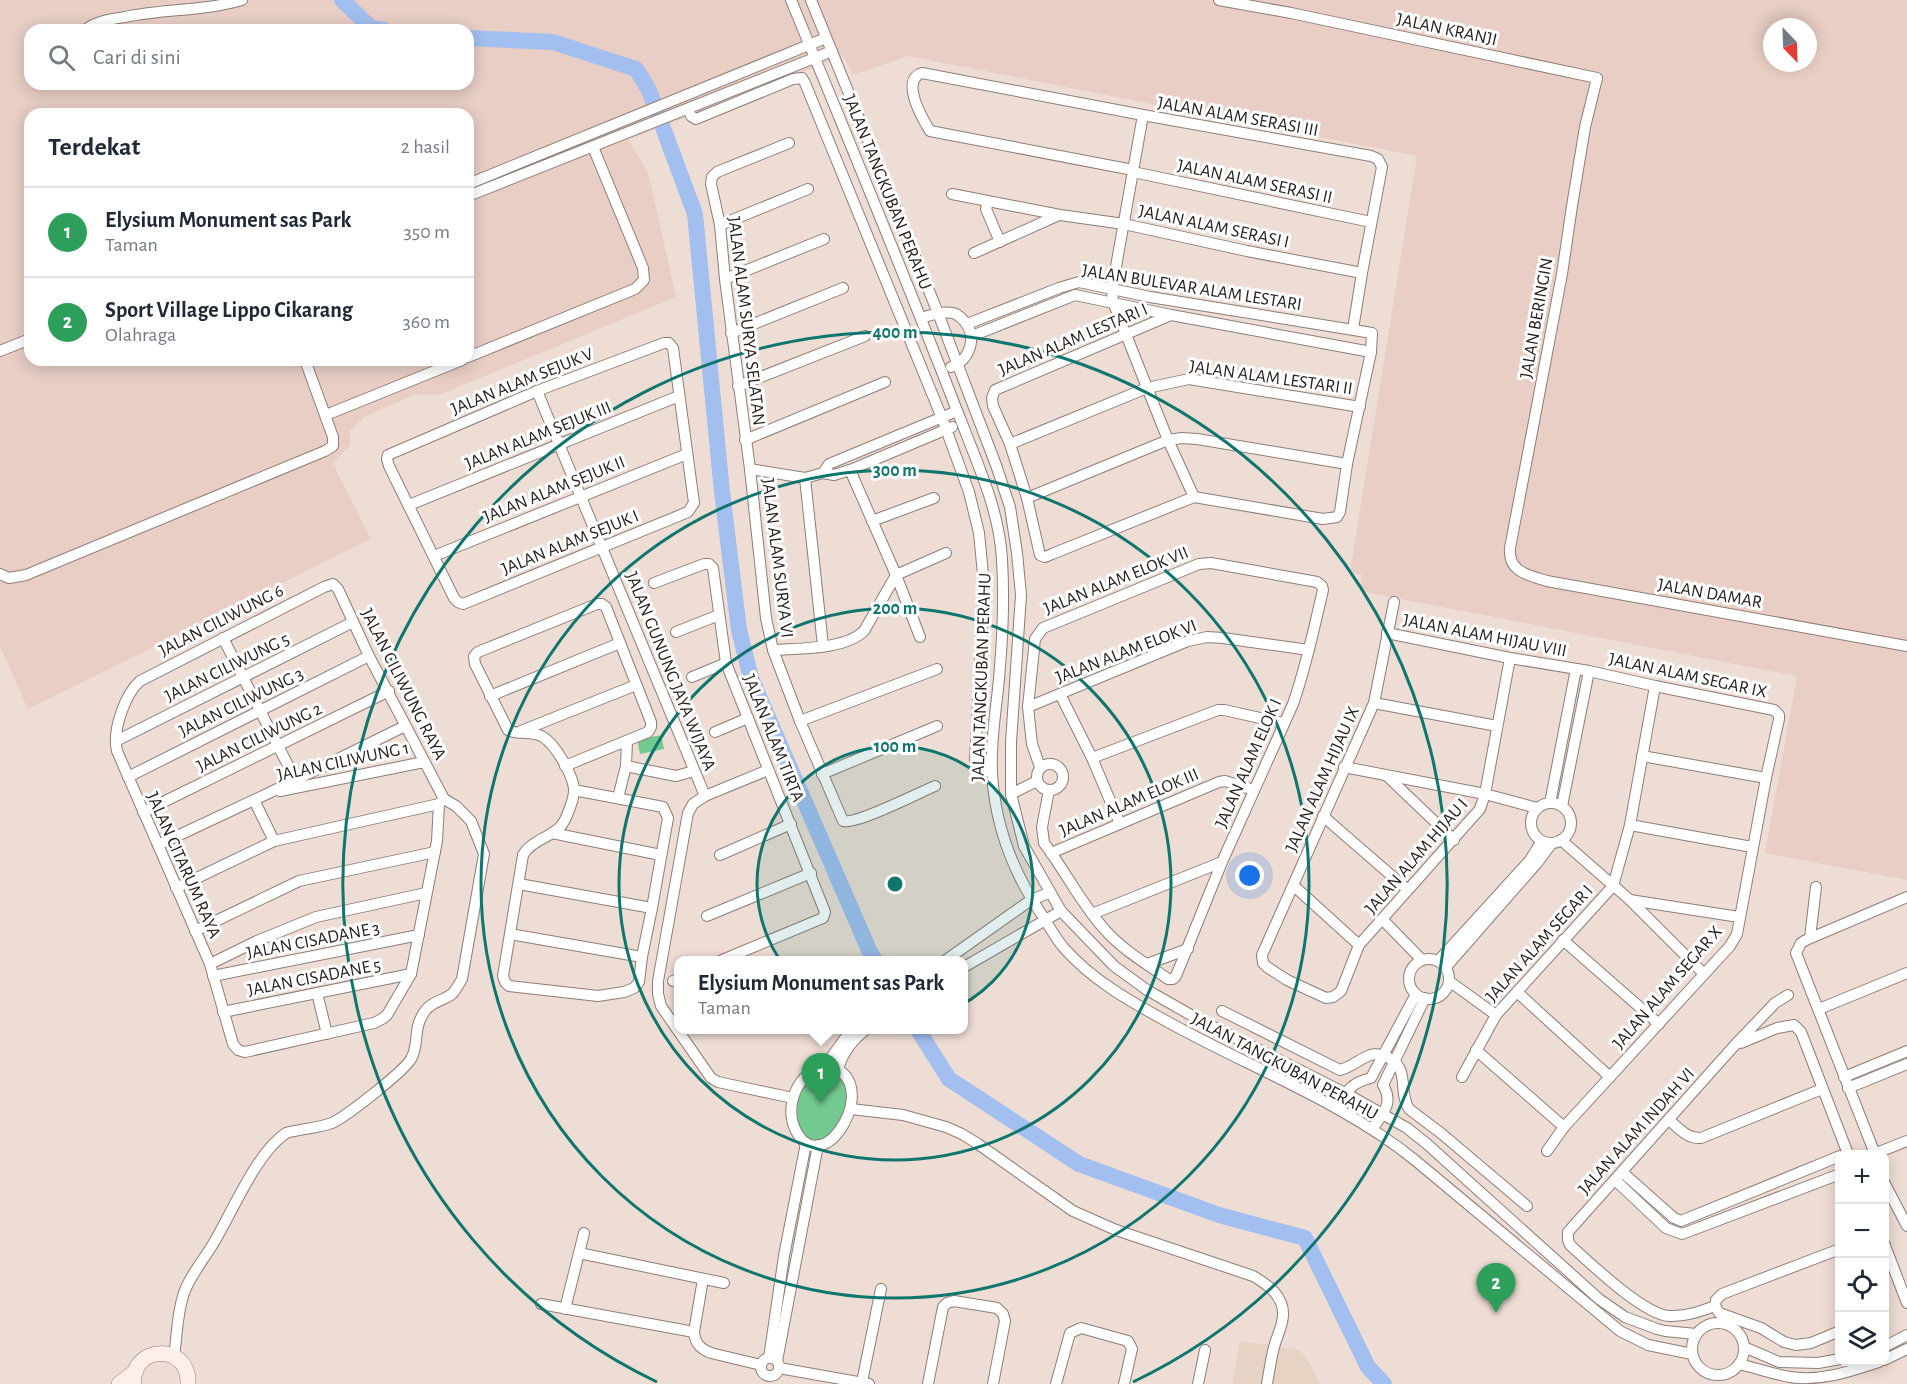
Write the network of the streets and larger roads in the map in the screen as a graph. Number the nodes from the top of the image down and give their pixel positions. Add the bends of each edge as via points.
1 (242, 0) edge
2 (791, 0) edge
3 (811, 0) edge
4 (1219, 0) edge
5 (96, 24) edge
6 (826, 38) junction
7 (810, 45) junction
8 (832, 51) junction
9 (815, 58) junction
10 (1597, 78) joint
11 (683, 111) junction
12 (1143, 115) junction
13 (930, 131) joint
14 (789, 143) dead end
15 (593, 147) junction
16 (857, 159) junction
17 (1133, 171) junction
18 (847, 181) junction
19 (474, 182) edge
20 (868, 186) junction
21 (808, 189) dead end
22 (474, 194) edge
23 (952, 194) dead end
24 (988, 201) junction
25 (1060, 215) junction
26 (1371, 222) junction
27 (1124, 224) junction
28 (720, 225) junction
29 (824, 239) dead end
30 (1000, 242) junction
31 (974, 253) dead end
32 (1362, 273) junction
33 (724, 279) junction
34 (843, 288) dead end
35 (1112, 290) junction
36 (1113, 302) junction
37 (938, 313) junction
38 (1172, 315) junction
39 (921, 318) junction
40 (971, 323) junction
41 (1353, 329) junction
42 (732, 333) junction
43 (976, 335) junction
44 (1126, 335) junction
45 (865, 336) dead end
46 (24, 341) edge
47 (0, 351) edge
48 (1371, 352) junction
49 (474, 355) edge
50 (957, 365) junction
51 (307, 366) edge
52 (447, 366) edge
53 (942, 371) junction
54 (885, 382) dead end
55 (738, 386) junction
56 (1147, 388) junction
57 (537, 392) junction
58 (679, 396) junction
59 (1360, 407) junction
60 (957, 411) junction
61 (326, 415) junction
62 (942, 418) junction
63 (962, 423) junction
64 (947, 430) junction
65 (903, 434) junction
66 (746, 440) junction
67 (1168, 440) junction
68 (559, 444) junction
69 (1010, 444) junction
70 (907, 446) junction
71 (687, 454) junction
72 (1347, 464) junction
73 (750, 470) junction
74 (850, 470) junction
75 (823, 473) junction
76 (805, 478) junction
77 (581, 496) junction
78 (1194, 496) junction
79 (934, 498) dead end
80 (1027, 498) junction
81 (409, 505) junction
82 (872, 521) junction
83 (602, 546) junction
84 (946, 553) dead end
85 (434, 556) junction
86 (1512, 563) joint
87 (0, 574) edge
88 (896, 575) junction
89 (654, 583) dead end
90 (333, 585) joint
91 (984, 585) junction
92 (1002, 586) junction
93 (1322, 586) joint
94 (1394, 602) dead end
95 (719, 615) junction
96 (353, 622) junction
97 (676, 632) dead end
98 (1387, 633) junction
99 (920, 637) dead end
100 (223, 638) junction
101 (620, 643) junction
102 (823, 646) junction
103 (1907, 646) edge
104 (773, 650) junction
105 (1309, 650) junction
106 (369, 656) junction
107 (1510, 657) junction
108 (726, 663) junction
109 (1017, 663) junction
110 (1000, 664) junction
111 (937, 669) dead end
112 (1576, 669) junction
113 (1588, 671) junction
114 (243, 677) junction
115 (692, 677) dead end
116 (636, 685) junction
117 (1655, 686) junction
118 (388, 691) junction
119 (1060, 694) junction
120 (490, 696) junction
121 (1374, 702) junction
122 (1028, 706) junction
123 (260, 711) junction
124 (1779, 715) joint
125 (748, 718) junction
126 (800, 721) junction
127 (1283, 723) junction
128 (405, 726) junction
129 (937, 726) dead end
130 (1497, 726) junction
131 (518, 732) junction
132 (715, 732) dead end
133 (116, 741) junction
134 (627, 741) junction
135 (279, 746) junction
136 (1642, 756) junction
137 (1092, 758) junction
138 (424, 762) junction
139 (566, 766) junction
140 (626, 766) junction
141 (1040, 767) junction
142 (1344, 767) junction
143 (768, 770) junction
144 (694, 771) junction
145 (992, 772) junction
146 (822, 774) junction
147 (128, 777) junction
148 (1388, 777) junction
149 (1766, 778) junction
150 (295, 779) junction
151 (1037, 781) junction
152 (935, 786) dead end
153 (574, 790) junction
154 (1049, 790) junction
155 (1254, 790) junction
156 (269, 793) junction
157 (1011, 794) junction
158 (1485, 794) junction
159 (705, 796) junction
160 (618, 798) junction
161 (254, 800) junction
162 (442, 801) junction
163 (1550, 802) junction
164 (1562, 806) junction
165 (1537, 808) junction
166 (143, 812) junction
167 (1323, 816) junction
168 (790, 824) junction
169 (1120, 824) junction
170 (1630, 825) junction
171 (552, 833) junction
172 (1454, 840) junction
173 (274, 841) junction
174 (1552, 841) junction
175 (158, 845) junction
176 (1752, 847) junction
177 (435, 852) junction
178 (1051, 853) junction
179 (661, 855) junction
180 (720, 855) dead end
181 (1222, 861) junction
182 (811, 873) junction
183 (519, 884) junction
184 (1294, 886) junction
185 (1613, 886) junction
186 (1816, 887) dead end
187 (176, 888) junction
188 (1408, 891) junction
189 (426, 892) junction
190 (1049, 893) junction
191 (1907, 897) edge
192 (1031, 900) junction
193 (1630, 900) junction
194 (652, 908) junction
195 (1060, 911) junction
196 (1092, 914) junction
197 (707, 916) dead end
198 (1739, 917) junction
199 (1045, 920) junction
200 (1383, 920) junction
201 (195, 931) junction
202 (510, 934) junction
203 (419, 935) junction
204 (1810, 938) junction
205 (1563, 940) junction
206 (973, 943) junction
207 (1359, 945) junction
208 (1188, 949) junction
209 (732, 956) edge
210 (952, 956) edge
211 (983, 956) junction
212 (642, 957) junction
213 (1422, 960) junction
214 (210, 964) junction
215 (968, 964) edge
216 (1148, 964) junction
217 (1442, 964) junction
218 (1907, 973) edge
219 (411, 974) junction
220 (1704, 974) junction
221 (213, 976) junction
222 (1449, 981) junction
223 (1517, 992) junction
224 (317, 993) junction
225 (1337, 995) joint
226 (1788, 995) dead end
227 (1421, 996) junction
228 (1819, 1009) junction
229 (1222, 1011) dead end
230 (223, 1012) junction
231 (1496, 1015) junction
232 (1200, 1020) junction
233 (1659, 1024) junction
234 (674, 1025) edge
235 (327, 1034) junction
236 (680, 1034) edge
237 (847, 1034) edge
238 (859, 1034) edge
239 (1189, 1034) junction
240 (1734, 1046) junction
241 (1476, 1050) junction
242 (1907, 1051) edge
243 (1384, 1055) junction
244 (1395, 1061) junction
245 (1907, 1064) edge
246 (825, 1066) junction
247 (838, 1068) junction
248 (1462, 1077) dead end
249 (1610, 1077) junction
250 (1844, 1077) junction
251 (1371, 1078) junction
252 (1383, 1085) junction
253 (1848, 1088) junction
254 (1822, 1089) junction
255 (1346, 1093) junction
256 (792, 1098) junction
257 (1337, 1108) junction
258 (851, 1109) junction
259 (1383, 1114) junction
260 (1669, 1120) junction
261 (1564, 1127) junction
262 (1372, 1129) junction
263 (1907, 1141) edge
264 (806, 1143) junction
265 (818, 1145) junction
266 (1843, 1150) edge
267 (1874, 1150) edge
268 (1885, 1150) edge
269 (1547, 1151) dead end
270 (1835, 1159) edge
271 (1619, 1176) junction
272 (1835, 1176) edge
273 (1889, 1191) edge
274 (1527, 1206) dead end
275 (1680, 1221) junction
276 (1907, 1224) edge
277 (584, 1233) dead end
278 (1677, 1233) junction
279 (1835, 1251) edge
280 (579, 1253) junction
281 (1889, 1256) edge
282 (703, 1279) junction
283 (724, 1282) dead end
284 (881, 1289) dead end
285 (1907, 1303) edge
286 (541, 1304) dead end
287 (1715, 1306) junction
288 (566, 1309) junction
289 (694, 1332) junction
290 (1835, 1333) edge
291 (1696, 1334) junction
292 (1907, 1335) edge
293 (1889, 1344) edge
294 (1744, 1347) junction
295 (1907, 1349) edge
296 (1205, 1350) dead end
297 (1692, 1354) junction
298 (174, 1356) junction
299 (1889, 1358) edge
300 (1835, 1360) edge
301 (1739, 1364) junction
302 (1867, 1366) edge
303 (770, 1371) edge
304 (1704, 1371) junction
305 (135, 1377) edge
306 (1723, 1379) edge
307 (192, 1381) edge
308 (866, 1383) edge
309 (119, 1384) edge
310 (928, 1384) edge
311 (993, 1384) edge
312 (1056, 1384) edge
313 (1124, 1384) edge
314 (1198, 1384) edge
315 (1267, 1384) edge
316 (1702, 1384) edge

1 - 5 street
2 - 7 street, JALAN TANGKUBAN PERAHU
3 - 6 street, JALAN TANGKUBAN PERAHU
4 - 10 street, JALAN KRANJI
6 - 7 street
6 - 8 street, JALAN TANGKUBAN PERAHU
7 - 9 street, JALAN TANGKUBAN PERAHU
7 - 19 street
8 - 9 street
8 - 37 street, JALAN TANGKUBAN PERAHU
9 - 11 street
9 - 16 street, JALAN TANGKUBAN PERAHU
10 - 86 street, JALAN BERINGIN via 1510,548
11 - 15 street
11 - 18 street via 696,119 802,78
12 - 13 street, JALAN ALAM SERASI III via 922,73 916,75 912,89
12 - 17 street
12 - 26 street, JALAN ALAM SERASI III via 1378,159 1382,167
13 - 17 street, JALAN ALAM SERASI II
14 - 28 street, JALAN ALAM SURYA SELATAN via 712,177
15 - 22 street
15 - 49 street via 643,268 644,280 635,289
16 - 18 street
16 - 20 street, JALAN TANGKUBAN PERAHU
17 - 26 street, JALAN ALAM SERASI II
17 - 27 street
18 - 20 street
18 - 62 street
20 - 39 street, JALAN TANGKUBAN PERAHU
21 - 28 street
23 - 24 street, JALAN ALAM SERASI I
24 - 25 street, JALAN ALAM SERASI I
24 - 30 street via 986,209
25 - 27 street, JALAN ALAM SERASI I
25 - 30 street
26 - 32 street, JALAN ALAM SERASI III
27 - 32 street, JALAN ALAM SERASI I
27 - 35 street
28 - 33 street, JALAN ALAM SURYA SELATAN
29 - 33 street
30 - 31 street
32 - 41 street, JALAN ALAM SERASI III
33 - 42 street, JALAN ALAM SURYA SELATAN
34 - 42 street
35 - 36 street
35 - 40 street, JALAN BULEVAR ALAM LESTARI via 1078,282
35 - 41 street, JALAN BULEVAR ALAM LESTARI
36 - 38 street, JALAN BULEVAR ALAM LESTARI
36 - 43 street, JALAN BULEVAR ALAM LESTARI via 1075,295
36 - 44 street
37 - 39 street
37 - 40 street via 954,313
37 - 50 street, JALAN TANGKUBAN PERAHU
38 - 44 street, JALAN ALAM LESTARI I
38 - 48 street, JALAN BULEVAR ALAM LESTARI
39 - 53 street, JALAN TANGKUBAN PERAHU
40 - 43 street
41 - 48 street, JALAN BULEVAR ALAM LESTARI via 1373,334
42 - 55 street, JALAN ALAM SURYA SELATAN
43 - 50 street
44 - 56 street
44 - 69 street, JALAN ALAM LESTARI I via 995,390 992,398
45 - 55 street
46 - 47 street
48 - 59 street
50 - 53 street
50 - 109 street, JALAN TANGKUBAN PERAHU via 1010,507 1021,595
51 - 61 street
52 - 61 street
53 - 60 street, JALAN TANGKUBAN PERAHU
54 - 66 street
55 - 66 street, JALAN ALAM SURYA SELATAN
56 - 59 street, JALAN ALAM LESTARI II via 1189,379
56 - 67 street
56 - 69 street, JALAN ALAM LESTARI II
57 - 58 street, JALAN ALAM SEJUK V via 669,343 673,348
57 - 68 street, JALAN GUNUNG JAYA WIJAYA
57 - 81 street, JALAN ALAM SEJUK V via 388,455 389,466
58 - 68 street, JALAN ALAM SEJUK III
58 - 71 street
59 - 72 street
60 - 62 street
60 - 63 street, JALAN TANGKUBAN PERAHU
61 - 87 street via 333,437 333,446 326,451 26,575 9,578
62 - 64 street
62 - 65 street
63 - 64 street
63 - 92 street, JALAN TANGKUBAN PERAHU via 994,510
64 - 70 street
64 - 91 street via 979,533
65 - 70 street
65 - 75 street via 829,464
66 - 73 street, JALAN ALAM SURYA SELATAN
67 - 72 street via 1197,439
67 - 78 street
67 - 80 street
68 - 77 street, JALAN GUNUNG JAYA WIJAYA
68 - 81 street, JALAN ALAM SEJUK III
69 - 80 street
70 - 74 street
71 - 77 street, JALAN ALAM SEJUK II
71 - 83 street, JALAN ALAM SEJUK I via 692,508
72 - 78 street via 1337,517 1323,519
73 - 76 street
73 - 104 street, JALAN ALAM SURYA VI
74 - 75 street via 834,475
74 - 82 street
75 - 76 street
76 - 102 street
77 - 83 street, JALAN GUNUNG JAYA WIJAYA
77 - 85 street, JALAN ALAM SEJUK II
78 - 80 street via 1045,557 1040,555
79 - 82 street
81 - 85 street
82 - 88 street
83 - 85 street, JALAN ALAM SEJUK I via 463,604 454,598
83 - 144 street, JALAN GUNUNG JAYA WIJAYA
84 - 88 street
86 - 103 street, JALAN DAMAR via 1519,572 1547,580
88 - 99 street
88 - 102 street via 864,631 846,642
89 - 95 street, JALAN ALAM TIRTA via 709,564 713,568
90 - 96 street, JALAN CILIWUNG RAYA
90 - 100 street, JALAN CILIWUNG 6
91 - 92 street
91 - 145 street via 975,761 977,767
92 - 110 street, JALAN TANGKUBAN PERAHU
93 - 105 street, JALAN ALAM ELOK I
93 - 122 street, JALAN ALAM ELOK VII via 1211,563 1198,564 1043,628 1035,639
94 - 98 street, JALAN ALAM HIJAU IX
95 - 97 street
95 - 108 street, JALAN ALAM TIRTA
96 - 106 street, JALAN CILIWUNG RAYA
96 - 114 street, JALAN CILIWUNG 5
98 - 107 street, JALAN ALAM HIJAU VIII
98 - 121 street, JALAN ALAM HIJAU IX
100 - 114 street
100 - 133 street, JALAN CILIWUNG 6 via 140,681 129,693
101 - 116 street
101 - 120 street
101 - 120 street via 606,607 597,604 478,652 474,656 476,664
102 - 104 street
104 - 126 street, JALAN ALAM SURYA VI
105 - 119 street, JALAN ALAM ELOK VI via 1207,637 1188,641
105 - 127 street, JALAN ALAM ELOK I via 1301,682
106 - 118 street, JALAN CILIWUNG RAYA
106 - 123 street, JALAN CILIWUNG 3
107 - 112 street, JALAN ALAM HIJAU VIII
107 - 130 street, JALAN ALAM HIJAU I
108 - 115 street
108 - 125 street, JALAN ALAM TIRTA
109 - 110 street
109 - 157 street, JALAN TANGKUBAN PERAHU
110 - 145 street, JALAN TANGKUBAN PERAHU
111 - 126 street
112 - 113 street, JALAN ALAM HIJAU VIII
112 - 163 street
113 - 117 street, JALAN ALAM SEGAR IX
113 - 164 street
114 - 123 street
114 - 133 street, JALAN CILIWUNG 5
116 - 131 street
116 - 134 street via 651,727
117 - 124 street, JALAN ALAM SEGAR IX via 1774,710
117 - 136 street, JALAN ALAM SEGAR I
118 - 128 street, JALAN CILIWUNG RAYA
118 - 135 street, JALAN CILIWUNG 2
119 - 122 street, JALAN ALAM ELOK VI
119 - 137 street
120 - 131 street via 508,730
121 - 130 street
121 - 142 street, JALAN ALAM HIJAU IX
122 - 141 street via 1032,744
123 - 135 street
123 - 147 street, JALAN CILIWUNG 3
124 - 149 street, JALAN ALAM SEGAR X
125 - 132 street
125 - 143 street, JALAN ALAM TIRTA
126 - 146 street, JALAN ALAM SURYA VI
127 - 137 street via 1218,710
127 - 155 street, JALAN ALAM ELOK I
128 - 138 street, JALAN CILIWUNG RAYA
128 - 150 street, JALAN CILIWUNG 1
129 - 146 street
130 - 158 street, JALAN ALAM HIJAU I
131 - 139 street via 544,738
133 - 147 street, JALAN CITARUM RAYA
134 - 139 street
134 - 140 street
135 - 150 street
135 - 166 street, JALAN CILIWUNG 2
136 - 149 street
136 - 170 street, JALAN ALAM SEGAR I
137 - 169 street
138 - 156 street, JALAN CILIWUNG 1
138 - 162 street, JALAN CILIWUNG RAYA
139 - 153 street
140 - 144 street via 676,776
140 - 160 street
141 - 151 street
141 - 154 street via 1047,763 1061,768 1062,783
142 - 148 street
142 - 167 street, JALAN ALAM HIJAU IX
143 - 159 street
143 - 168 street, JALAN ALAM TIRTA
144 - 159 street, JALAN GUNUNG JAYA WIJAYA
145 - 192 street, JALAN TANGKUBAN PERAHU via 1007,848
146 - 152 street, JALAN ALAM SURYA VI via 841,819 848,822
147 - 166 street, JALAN CITARUM RAYA
148 - 158 street
148 - 172 street
149 - 176 street, JALAN ALAM SEGAR X
150 - 156 street, JALAN CILIWUNG 1
151 - 154 street via 1041,788
151 - 157 street
153 - 160 street
153 - 171 street via 567,817
154 - 178 street via 1042,835
155 - 169 street, JALAN ALAM ELOK III via 1219,782
155 - 181 street, JALAN ALAM ELOK I
156 - 161 street, JALAN CILIWUNG 1
157 - 190 street, JALAN TANGKUBAN PERAHU via 1024,846
158 - 165 street
158 - 172 street, JALAN ALAM HIJAU I via 1480,809
159 - 234 street, JALAN GUNUNG JAYA WIJAYA via 687,813 658,981 658,1000
160 - 179 street via 663,807 668,818
161 - 173 street
161 - 175 street, JALAN CILIWUNG 1
162 - 173 street
162 - 177 street
162 - 298 street via 456,806 471,821 484,854 462,979 453,993 426,1009 417,1028 410,1062 346,1115 331,1123 286,1133 272,1147 245,1185 187,1287
163 - 164 street
163 - 165 street
164 - 174 street via 1568,812 1570,827 1567,835
165 - 174 street via 1530,822 1532,830 1536,836
166 - 175 street, JALAN CITARUM RAYA
167 - 184 street, JALAN ALAM HIJAU IX
167 - 188 street
168 - 180 street
168 - 182 street, JALAN ALAM TIRTA
169 - 178 street, JALAN ALAM ELOK III
170 - 176 street
170 - 185 street, JALAN ALAM SEGAR I
171 - 179 street
171 - 183 street via 523,855
172 - 188 street, JALAN ALAM HIJAU I
173 - 187 street
174 - 185 street
174 - 217 street via 1530,860
175 - 187 street, JALAN CITARUM RAYA
176 - 198 street, JALAN ALAM SEGAR X
177 - 189 street
177 - 201 street via 299,881
178 - 196 street
179 - 194 street
181 - 196 street
181 - 208 street, JALAN ALAM ELOK I
182 - 197 street
182 - 209 street, JALAN ALAM TIRTA via 824,906 823,918
183 - 194 street
183 - 202 street
184 - 207 street
184 - 225 street, JALAN ALAM HIJAU IX via 1263,950 1263,963 1326,999
185 - 193 street
185 - 205 street, JALAN ALAM SEGAR I
186 - 204 street
187 - 201 street, JALAN CITARUM RAYA
188 - 200 street, JALAN ALAM HIJAU I
189 - 203 street
189 - 214 street via 316,917
190 - 192 street
190 - 195 street, JALAN TANGKUBAN PERAHU
191 - 204 street
192 - 199 street, JALAN TANGKUBAN PERAHU
192 - 206 street
193 - 198 street
193 - 220 street
194 - 212 street
195 - 199 street
195 - 232 street, JALAN TANGKUBAN PERAHU via 1114,966
196 - 216 street via 1119,944
198 - 220 street, JALAN ALAM SEGAR X via 1737,934 1730,946
199 - 211 street
199 - 239 street, JALAN TANGKUBAN PERAHU via 1064,948 1101,980
200 - 207 street, JALAN ALAM HIJAU I
200 - 213 street
201 - 214 street, JALAN CITARUM RAYA
202 - 212 street
202 - 212 street via 503,976 509,986 598,996 624,992 639,982
203 - 219 street
203 - 221 street, JALAN CISADANE 3
204 - 228 street via 1798,947 1797,958
205 - 223 street, JALAN ALAM SEGAR I
205 - 233 street
206 - 210 street
206 - 211 street
207 - 225 street, JALAN ALAM HIJAU I
208 - 216 street
208 - 216 street, JALAN ALAM ELOK I via 1173,979
211 - 215 street
213 - 217 street
213 - 227 street via 1410,975 1410,986
214 - 221 street, JALAN CITARUM RAYA
217 - 222 street
218 - 228 street
219 - 224 street, JALAN CISADANE 5
219 - 235 street via 382,1019
220 - 233 street, JALAN ALAM SEGAR X
221 - 230 street, JALAN CITARUM RAYA
222 - 227 street via 1441,995 1433,999
222 - 231 street
223 - 231 street, JALAN ALAM SEGAR I
223 - 249 street
224 - 230 street, JALAN CISADANE 5
224 - 235 street
226 - 240 street, JALAN ALAM INDAH VI via 1775,1003
227 - 243 street
227 - 244 street
228 - 250 street
229 - 243 street via 1340,1070 1369,1055
230 - 235 street, JALAN CITARUM RAYA via 233,1044 245,1052
231 - 241 street, JALAN ALAM SEGAR I
232 - 239 street
232 - 255 street, JALAN TANGKUBAN PERAHU
233 - 249 street, JALAN ALAM SEGAR X
236 - 256 street, JALAN GUNUNG JAYA WIJAYA via 711,1078
237 - 246 street
238 - 247 street
239 - 257 street, JALAN TANGKUBAN PERAHU
240 - 254 street, JALAN ALAM INDAH VI via 1794,1025 1801,1032
240 - 260 street, JALAN ALAM INDAH VI
241 - 248 street, JALAN ALAM SEGAR I
241 - 261 street
242 - 250 street
243 - 244 street
243 - 251 street
244 - 252 street
244 - 274 street via 1403,1075 1409,1109
245 - 253 street
246 - 247 street
246 - 256 street via 803,1078
247 - 258 street via 850,1088
249 - 261 street, JALAN ALAM SEGAR X
250 - 253 street
251 - 252 street
251 - 255 street via 1354,1084
252 - 259 street via 1388,1098
253 - 267 street
254 - 260 street via 1701,1138 1688,1136
254 - 266 street
255 - 257 street
255 - 259 street, JALAN TANGKUBAN PERAHU
256 - 264 street via 793,1126
257 - 262 street, JALAN TANGKUBAN PERAHU
258 - 265 street via 835,1137
258 - 315 street via 903,1115 946,1127 978,1144 1089,1219 1266,1283 1279,1298 1284,1316
259 - 262 street
259 - 291 street, JALAN TANGKUBAN PERAHU via 1427,1144 1599,1299 1625,1317 1665,1332
260 - 271 street, JALAN ALAM INDAH VI
261 - 269 street, JALAN ALAM SEGAR X
262 - 297 street, JALAN TANGKUBAN PERAHU via 1398,1145 1620,1331 1648,1344
263 - 268 street
264 - 265 street
264 - 303 street via 784,1256
265 - 303 street
270 - 275 street
271 - 275 street
271 - 278 street via 1666,1228
271 - 287 street, JALAN ALAM INDAH VI via 1568,1232 1570,1245 1643,1305 1668,1316
272 - 278 street
273 - 276 street
275 - 278 street
277 - 280 street
279 - 287 street via 1722,1294
280 - 282 street
280 - 288 street
281 - 285 street
282 - 283 street
282 - 289 street
284 - 308 street
286 - 288 street
287 - 290 street via 1719,1313 1796,1345
288 - 289 street
289 - 303 street via 695,1340 704,1350
291 - 294 street via 1709,1324 1725,1324 1738,1333
291 - 297 street
292 - 293 street
294 - 300 street via 1779,1362
294 - 301 street
295 - 299 street
296 - 314 street
297 - 304 street
298 - 305 street via 152,1355 142,1361
298 - 307 street
301 - 302 street via 1792,1377 1822,1377
301 - 306 street
303 - 308 street
304 - 306 street
304 - 316 street
305 - 309 street
310 - 311 street via 943,1307 954,1301 997,1308 1003,1314
312 - 313 street via 1070,1332 1081,1328 1128,1341 1132,1349

